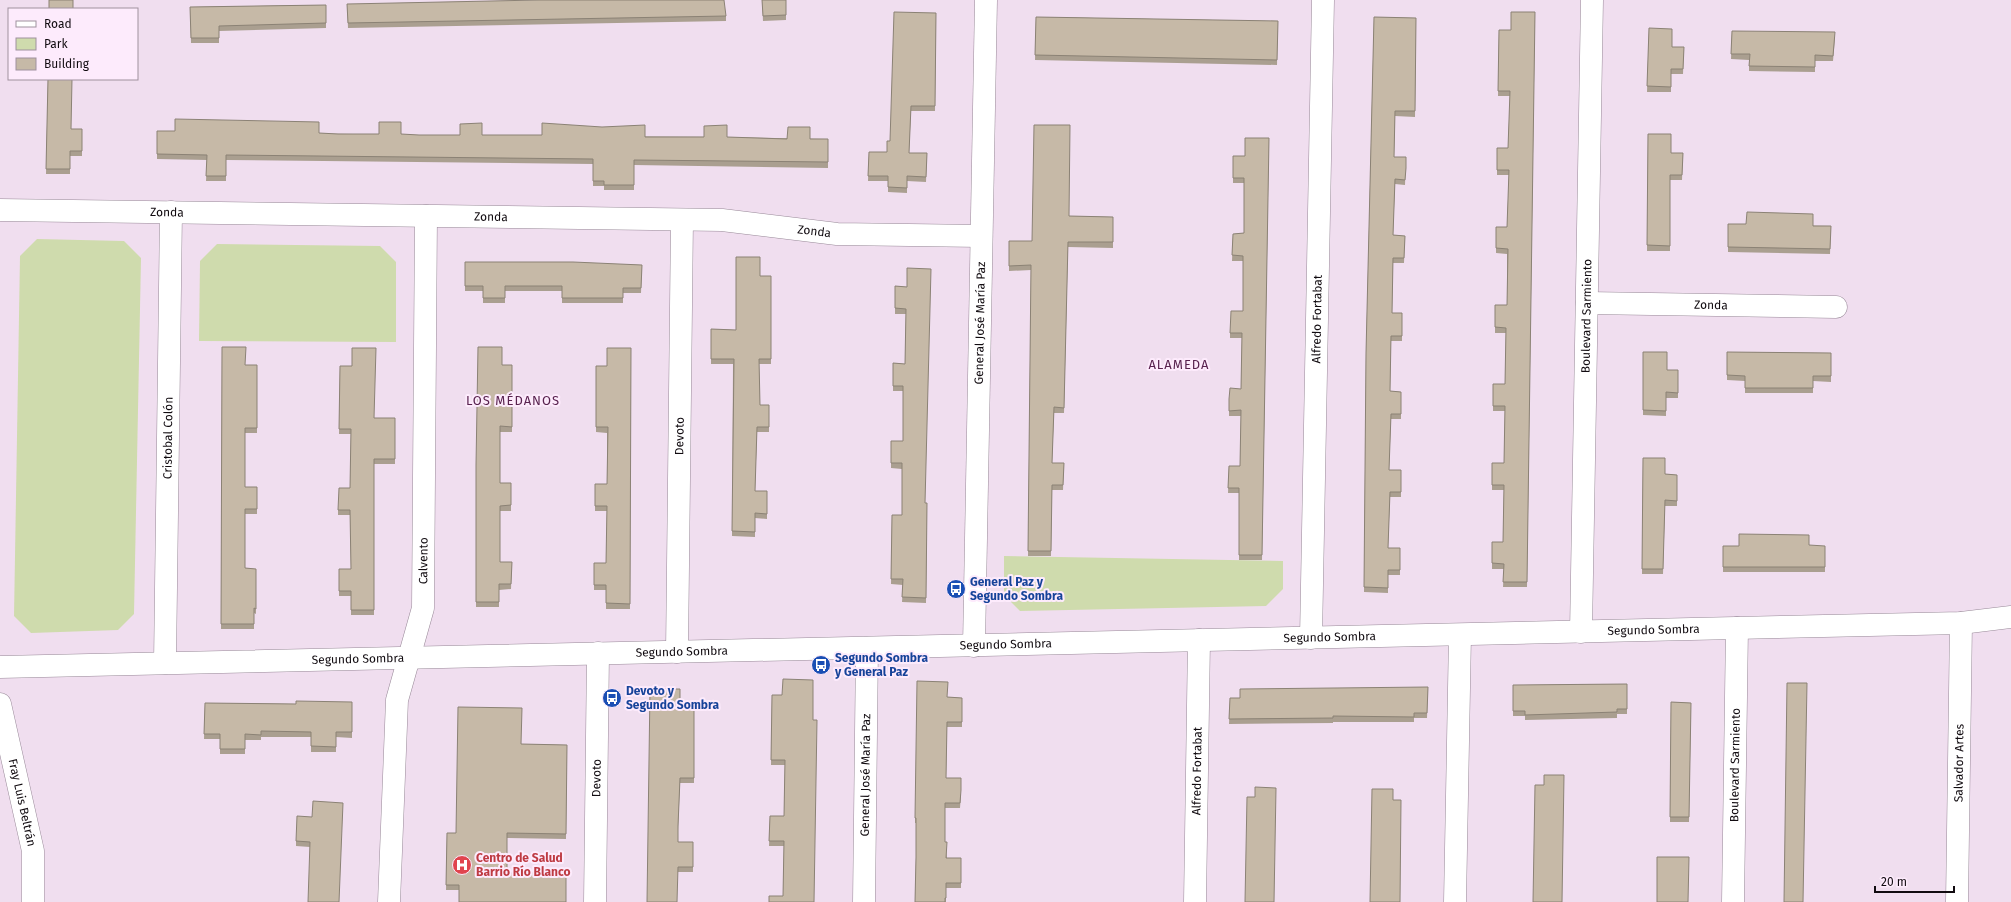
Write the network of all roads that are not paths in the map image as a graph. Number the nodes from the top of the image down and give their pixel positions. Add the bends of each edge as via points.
1 (986, 0) edge
2 (1323, 0) edge
3 (1592, 0) edge
4 (0, 210) edge
5 (171, 212) junction
6 (426, 216) junction
7 (682, 220) junction
8 (981, 236) junction
9 (1587, 303) junction
10 (1836, 307) dead end
11 (2011, 617) edge
12 (1961, 623) junction
13 (1737, 628) junction
14 (1581, 632) junction
15 (1460, 634) junction
16 (1311, 638) junction
17 (1199, 640) junction
18 (974, 646) junction
19 (867, 648) junction
20 (677, 652) junction
21 (598, 653) junction
22 (409, 658) junction
23 (165, 663) junction
24 (0, 667) edge
25 (0, 704) edge
26 (33, 902) edge
27 (389, 902) edge
28 (595, 902) edge
29 (864, 902) edge
30 (1195, 902) edge
31 (1455, 902) edge
32 (1733, 902) edge
33 (1957, 902) edge

1 - 8 street, General José María Paz
2 - 16 street, Alfredo Fortabat
3 - 9 street, Boulevard Sarmiento
4 - 5 street, Zonda
5 - 6 street, Zonda
5 - 23 street, Cristobal Colón
6 - 7 street, Zonda
6 - 22 street, Calvento via 423,608
7 - 8 street, Zonda via 722,220 838,234
7 - 20 street, Devoto
8 - 18 street, General José María Paz
9 - 10 street, Zonda
9 - 14 street, Boulevard Sarmiento
11 - 12 street, Segundo Sombra
12 - 13 street, Segundo Sombra
12 - 33 street, Salvador Artes
13 - 14 street, Segundo Sombra
13 - 32 street, Boulevard Sarmiento
14 - 15 street, Segundo Sombra
15 - 16 street, Segundo Sombra
15 - 31 street
16 - 17 street, Segundo Sombra
17 - 18 street, Segundo Sombra
17 - 30 street, Alfredo Fortabat
18 - 19 street, Segundo Sombra
19 - 20 street, Segundo Sombra
19 - 29 street, General José María Paz
20 - 21 street, Segundo Sombra
21 - 22 street, Segundo Sombra
21 - 28 street, Devoto
22 - 23 street, Segundo Sombra
22 - 27 street, Calvento via 397,700
23 - 24 street, Segundo Sombra
25 - 26 street, Fray Luis Beltrán via 34,851

